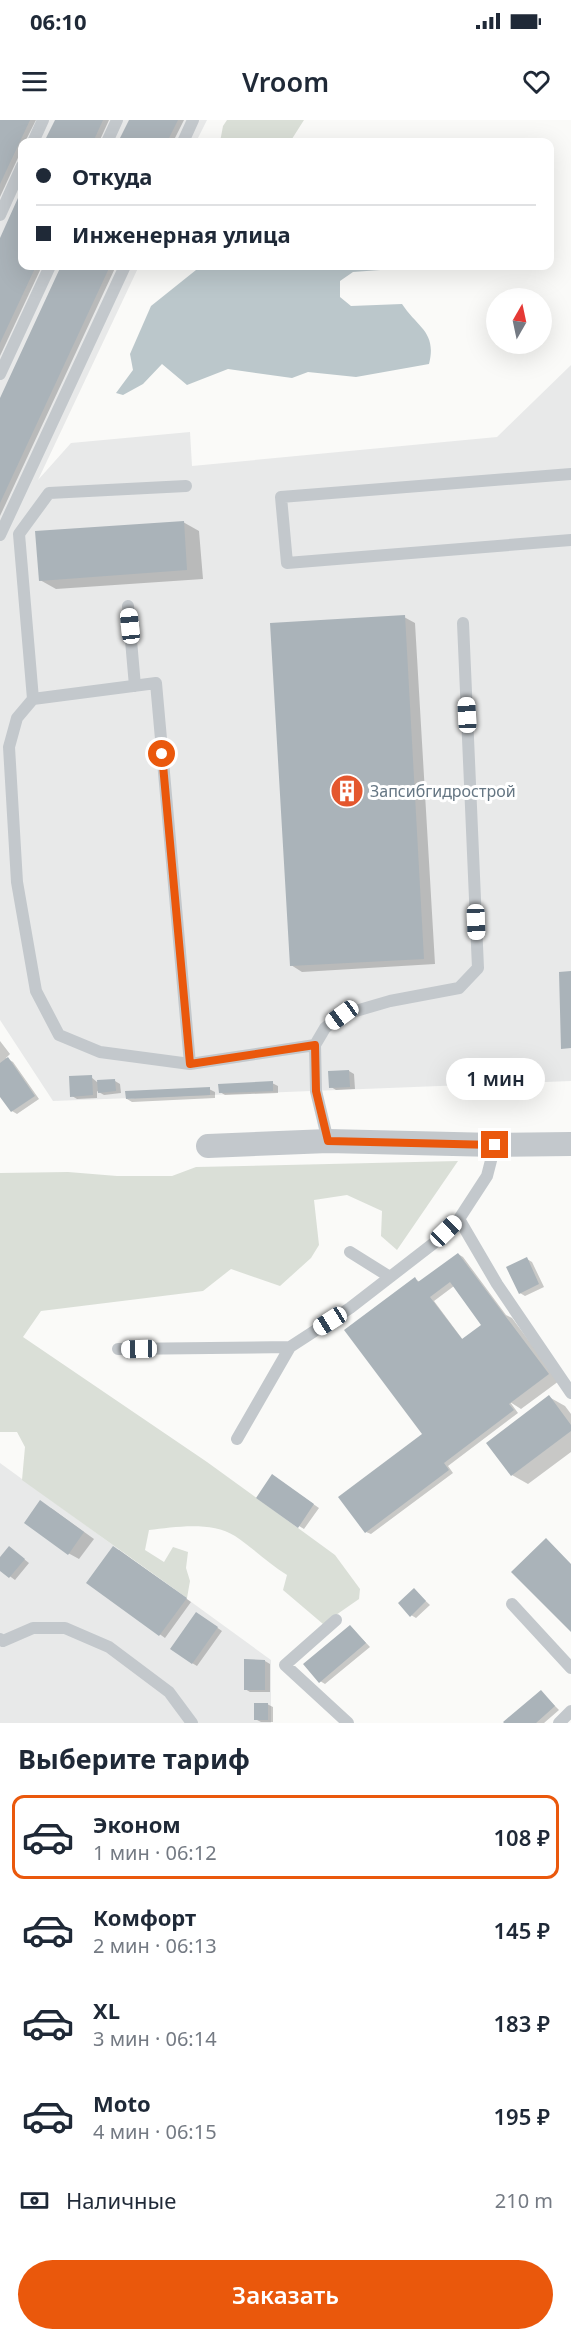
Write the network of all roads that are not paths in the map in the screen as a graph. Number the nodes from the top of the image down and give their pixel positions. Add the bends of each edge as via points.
1 (43, 120) edge
2 (117, 120) edge
3 (193, 120) edge
4 (35, 138) edge
5 (109, 138) edge
6 (185, 138) edge
7 (18, 175) edge
8 (0, 215) edge
9 (48, 270) edge
10 (123, 270) edge
11 (0, 374) edge
12 (571, 474) edge
13 (186, 486) dead end
14 (0, 535) edge
15 (571, 540) edge
16 (128, 606) dead end
17 (463, 623) dead end
18 (135, 686) junction
19 (33, 699) junction
20 (315, 1045) junction
21 (190, 1064) junction
22 (328, 1141) junction
23 (571, 1144) edge
24 (495, 1145) junction
25 (208, 1146) dead end
26 (459, 1219) junction
27 (350, 1252) dead end
28 (390, 1276) junction
29 (290, 1347) junction
30 (118, 1349) dead end
31 (571, 1393) edge
32 (237, 1439) dead end
33 (512, 1604) dead end
34 (336, 1620) dead end
35 (0, 1640) edge
36 (571, 1668) edge
37 (571, 1711) edge
38 (192, 1723) edge
39 (348, 1723) edge
40 (559, 1723) edge

1 - 4 lane
2 - 5 lane
3 - 6 lane
7 - 8 lane
9 - 11 lane
10 - 14 lane
12 - 15 lane via 281,497 287,563
13 - 19 lane via 49,493 20,534
16 - 18 lane
17 - 20 lane via 478,968 459,988 342,1015 325,1028
18 - 19 lane
18 - 21 lane via 156,683
19 - 21 lane via 17,718 9,747 17,882 36,991 59,1035 100,1052
20 - 21 lane
20 - 22 lane via 316,1091
22 - 24 street
22 - 25 street
23 - 24 street
24 - 26 lane via 487,1176
26 - 28 lane
26 - 31 lane via 497,1284
27 - 28 lane
28 - 29 lane
29 - 30 lane
29 - 32 lane
33 - 36 lane
34 - 39 lane via 285,1665
35 - 38 lane via 33,1628 65,1628 109,1647 169,1692
37 - 40 lane

